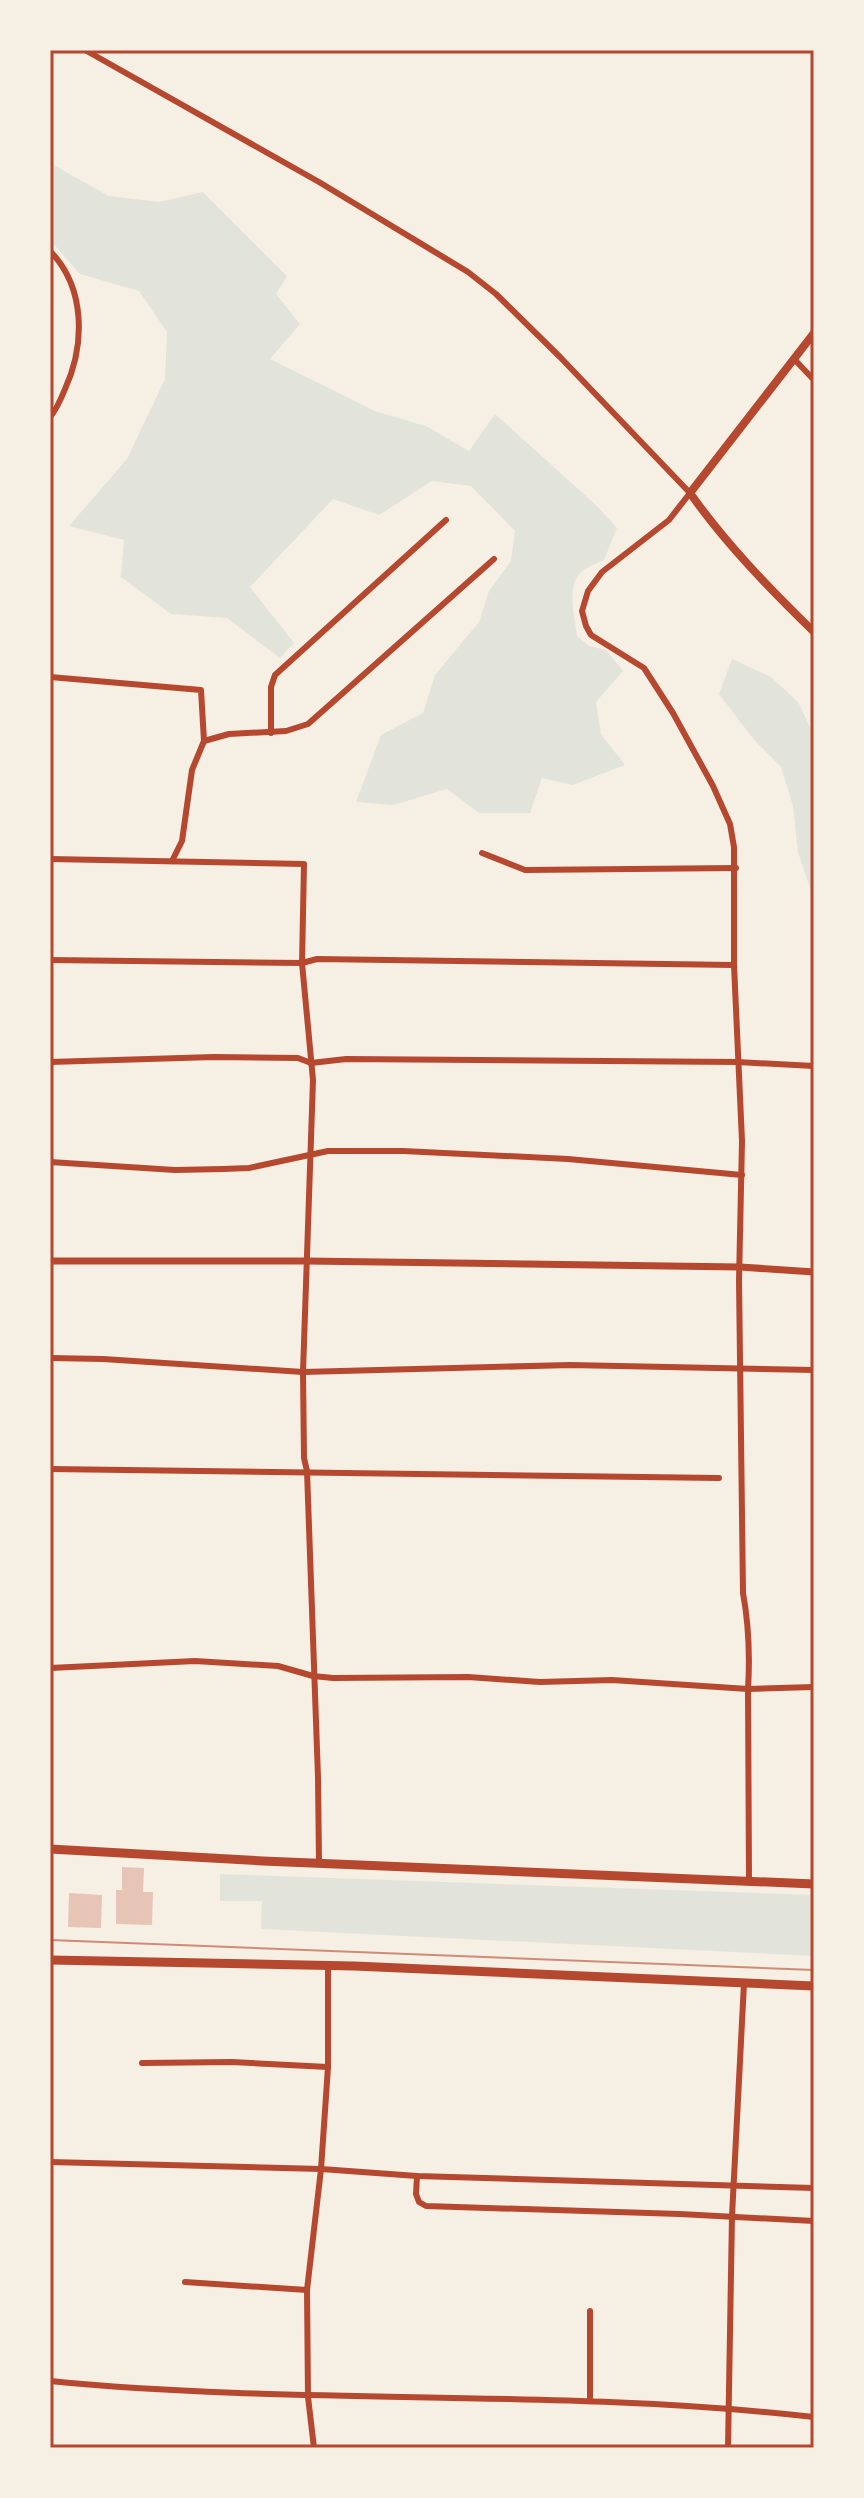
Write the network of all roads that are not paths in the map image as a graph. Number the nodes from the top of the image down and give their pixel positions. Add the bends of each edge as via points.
1 (85, 50) edge
2 (50, 251) edge
3 (814, 333) edge
4 (794, 359) junction
5 (814, 380) edge
6 (50, 417) edge
7 (690, 493) junction
8 (446, 520) dead end
9 (494, 559) dead end
10 (814, 632) edge
11 (50, 677) edge
12 (271, 733) junction
13 (204, 741) junction
14 (482, 853) dead end
15 (50, 859) edge
16 (172, 861) junction
17 (736, 868) junction
18 (50, 960) edge
19 (302, 963) junction
20 (734, 965) junction
21 (50, 1062) edge
22 (737, 1062) junction
23 (311, 1063) junction
24 (814, 1066) edge
25 (310, 1155) junction
26 (50, 1162) edge
27 (742, 1175) junction
28 (50, 1261) edge
29 (306, 1261) junction
30 (740, 1267) junction
31 (814, 1272) edge
32 (50, 1358) edge
33 (741, 1368) junction
34 (814, 1370) edge
35 (303, 1372) junction
36 (50, 1469) edge
37 (307, 1471) junction
38 (719, 1478) dead end
39 (50, 1668) edge
40 (313, 1676) junction
41 (814, 1687) edge
42 (748, 1689) junction
43 (50, 1849) edge
44 (319, 1863) junction
45 (749, 1881) junction
46 (814, 1884) edge
47 (50, 1960) edge
48 (328, 1966) junction
49 (744, 1983) junction
50 (814, 1986) edge
51 (142, 2063) dead end
52 (328, 2067) junction
53 (50, 2162) edge
54 (321, 2169) junction
55 (417, 2176) junction
56 (733, 2186) junction
57 (814, 2188) edge
58 (732, 2216) junction
59 (814, 2221) edge
60 (185, 2282) dead end
61 (307, 2290) junction
62 (590, 2311) dead end
63 (50, 2381) edge
64 (308, 2397) junction
65 (590, 2401) junction
66 (730, 2407) junction
67 (814, 2417) edge
68 (314, 2448) edge
69 (728, 2448) edge

1 - 7 street via 468,272 496,294
2 - 6 street via 73,294 80,323 73,370
3 - 4 main road
4 - 5 street
4 - 7 main road
7 - 10 main road via 713,525
7 - 17 street via 669,520 602,572 582,611 591,635 644,668 673,713 723,806
8 - 12 street via 275,675
9 - 12 street via 308,724
11 - 13 street via 201,690
12 - 13 street
13 - 16 street via 192,770 182,841
14 - 17 street via 525,870
15 - 16 street
16 - 19 street via 304,864
17 - 20 street
18 - 19 street
19 - 20 street via 317,959
19 - 23 street
20 - 22 street
21 - 23 street via 214,1057 298,1058
22 - 23 street
22 - 24 street
22 - 27 street
23 - 25 street
25 - 26 street via 223,1169
25 - 27 street via 403,1151
25 - 29 street
27 - 30 street
28 - 29 street
29 - 30 street
29 - 35 street
30 - 31 street
30 - 33 street
32 - 35 street
33 - 34 street
33 - 35 street via 570,1365
33 - 42 street
35 - 37 street
36 - 37 street
37 - 38 street
37 - 40 street
39 - 40 street via 195,1661 278,1666
40 - 42 street via 612,1680
40 - 44 street
41 - 42 street
42 - 45 street
43 - 44 highway
44 - 45 highway
45 - 46 highway
47 - 48 highway
48 - 49 highway
48 - 52 street
49 - 50 highway
49 - 56 street
51 - 52 street
52 - 54 street
53 - 54 street
54 - 55 street
54 - 61 street
55 - 56 street
55 - 58 street via 416,2194 426,2206
56 - 57 street
56 - 58 street
58 - 59 street
58 - 66 street
60 - 61 street
61 - 64 street
62 - 65 street
63 - 64 street
64 - 65 street
64 - 68 street
65 - 66 street
66 - 67 street
66 - 69 street

